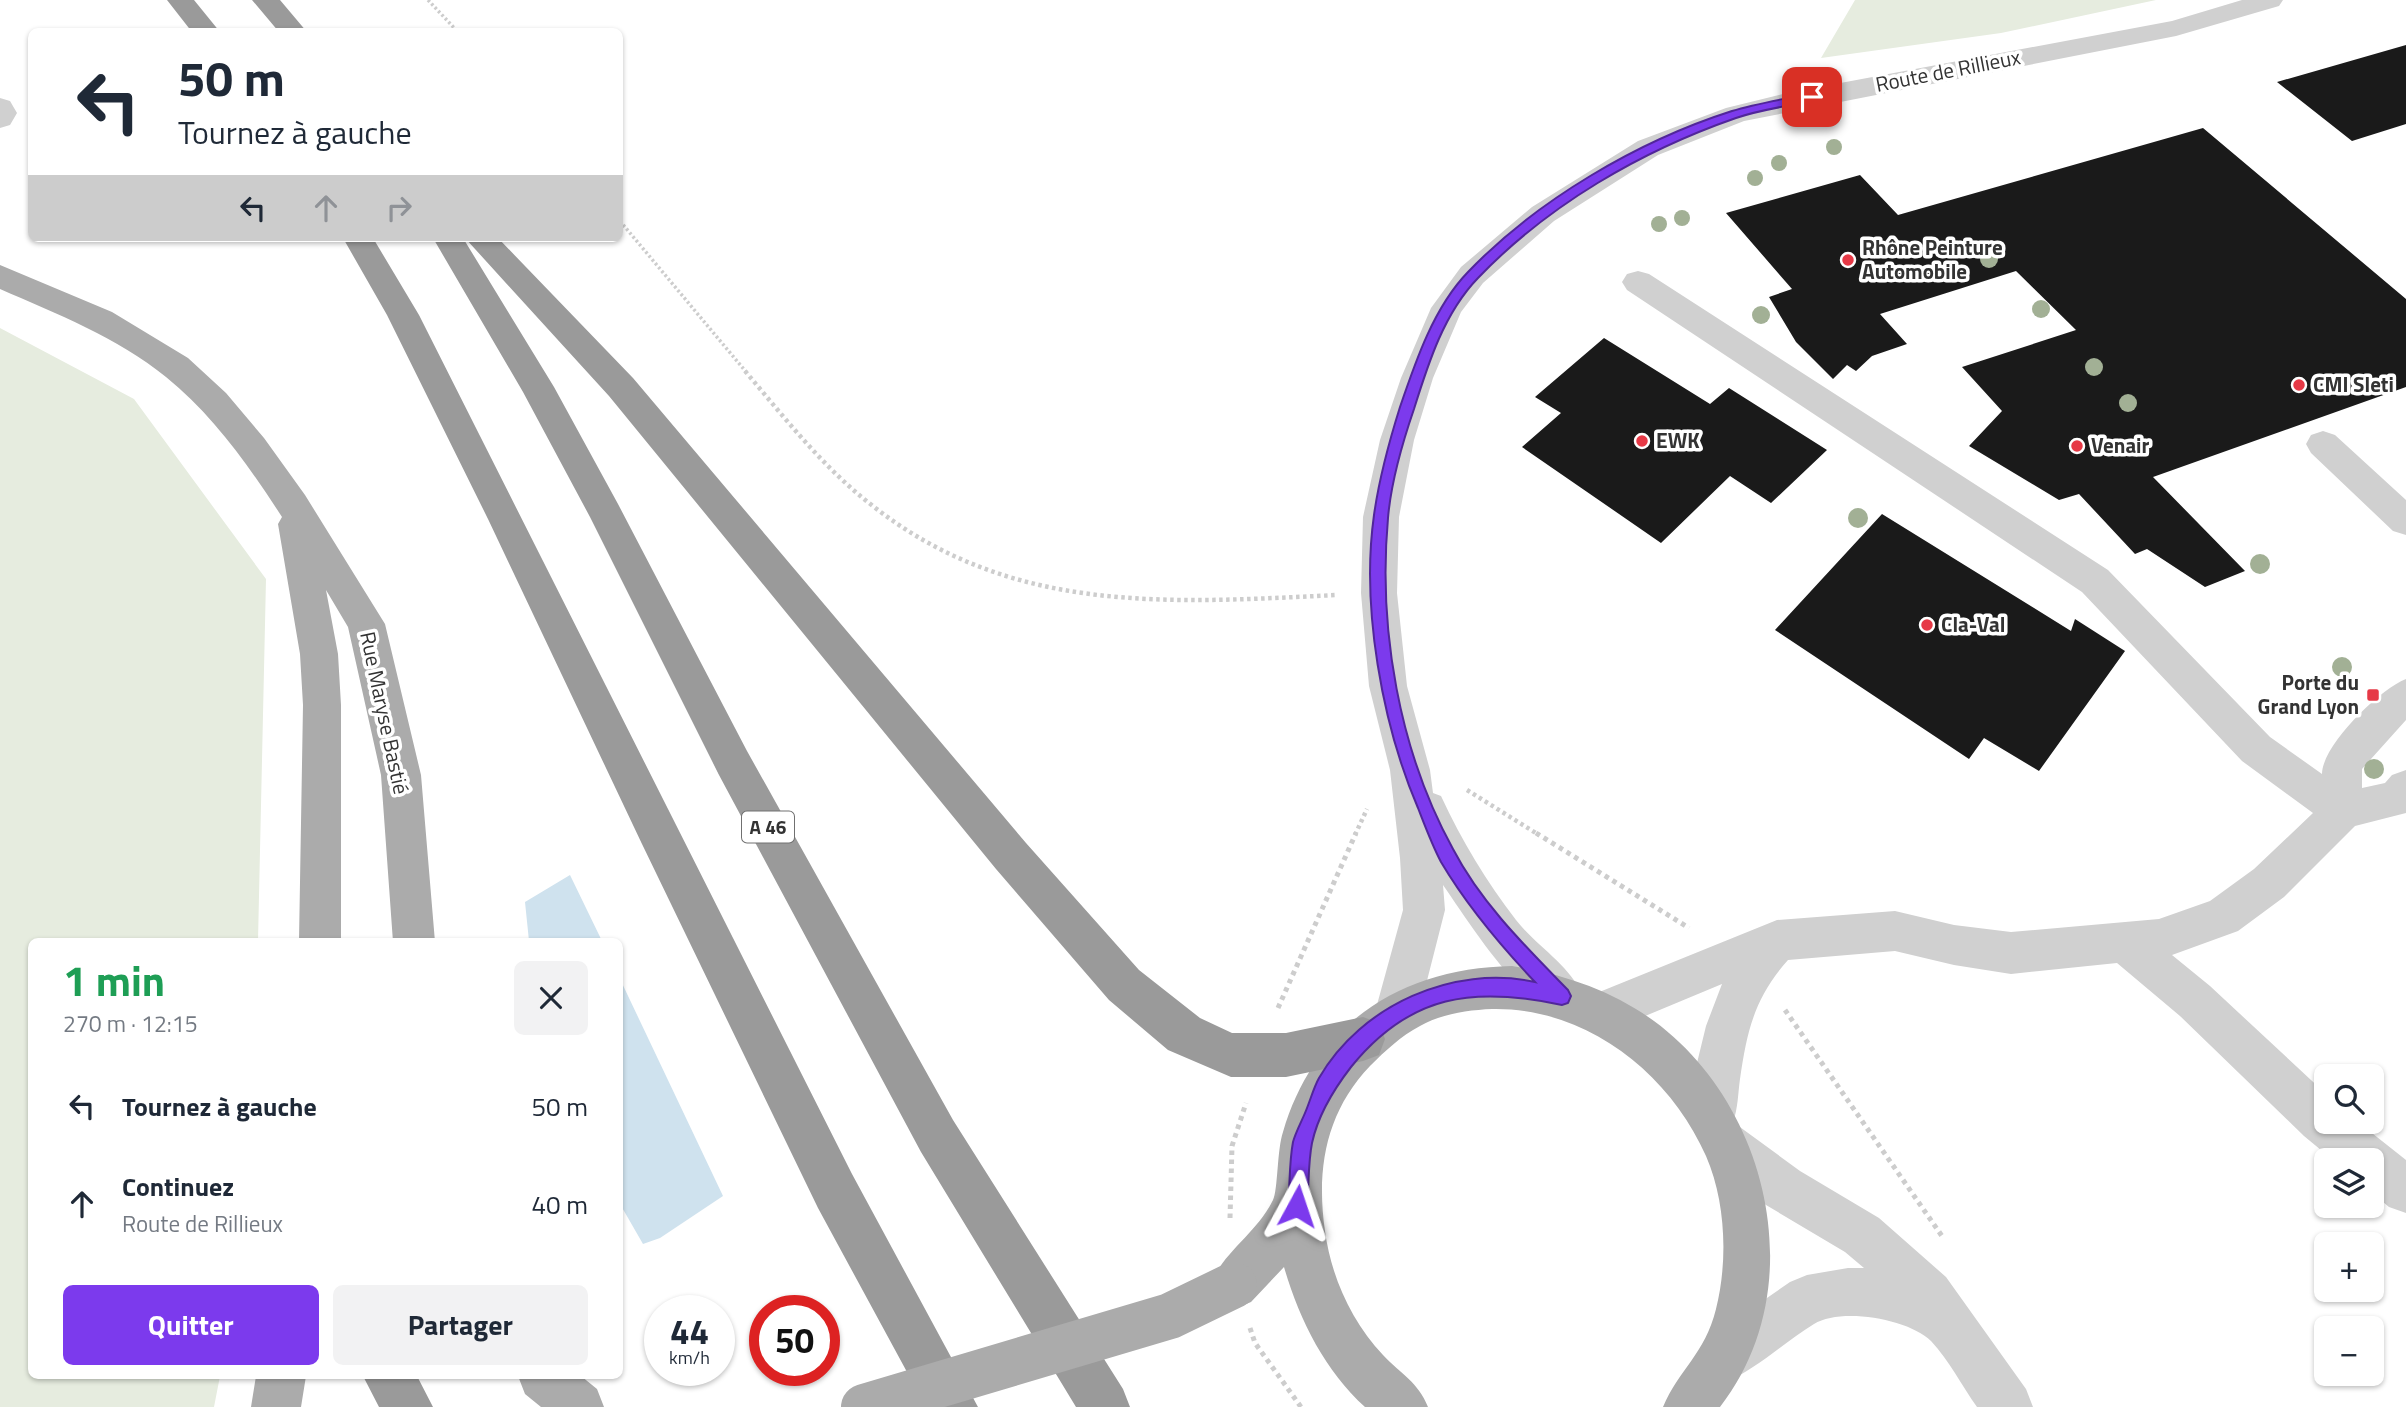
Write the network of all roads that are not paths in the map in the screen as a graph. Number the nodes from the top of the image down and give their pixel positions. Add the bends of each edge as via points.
1 (180, 0) edge
2 (265, 0) edge
3 (2270, 0) edge
4 (204, 28) edge
5 (290, 28) edge
6 (0, 107) edge
7 (0, 119) edge
8 (360, 242) edge
9 (451, 242) edge
10 (484, 242) edge
11 (0, 276) edge
12 (1638, 282) dead end
13 (2323, 444) dead end
14 (293, 505) junction
15 (2406, 521) edge
16 (2406, 696) edge
17 (1410, 770) junction
18 (2406, 788) edge
19 (2343, 811) junction
20 (320, 938) edge
21 (414, 938) edge
22 (1777, 940) junction
23 (2125, 943) junction
24 (1562, 996) junction
25 (1602, 1012) junction
26 (1380, 1025) junction
27 (1718, 1129) junction
28 (2354, 1148) edge
29 (2384, 1172) edge
30 (2406, 1190) edge
31 (1297, 1206) junction
32 (1945, 1321) junction
33 (1724, 1358) junction
34 (281, 1379) edge
35 (390, 1379) edge
36 (546, 1379) edge
37 (276, 1407) edge
38 (408, 1407) edge
39 (579, 1407) edge
40 (864, 1407) edge
41 (953, 1407) edge
42 (1105, 1407) edge
43 (1403, 1407) edge
44 (1689, 1407) edge
45 (2008, 1407) edge

1 - 4 highway
2 - 5 highway
3 - 17 street, Route de Rillieux via 2176,28 1736,114 1648,149 1543,214 1472,275 1447,308 1417,378 1397,440 1381,517 1378,593 1388,686
6 - 7 street
8 - 41 highway via 403,315 500,507 835,1191
9 - 42 highway, A 46 via 550,410 733,763 937,1136
10 - 26 highway via 621,387 1124,985 1184,1034 1231,1055 1286,1055
11 - 14 main road, Rue Maryse Bastié via 101,320 176,367 215,402
12 - 19 street via 2095,581 2256,749
13 - 15 street
14 - 20 main road, Rue Maryse Bastié via 319,654
14 - 21 main road, Rue Maryse Bastié via 366,624 401,775
16 - 19 street via 2342,763
17 - 24 street via 1447,855 1502,936
17 - 26 street via 1423,910
18 - 19 street via 2397,798
19 - 23 street via 2269,883 2223,917 2159,940
22 - 23 street via 1895,931 2011,953
22 - 25 street
22 - 27 street via 1749,974 1720,1054
23 - 28 street
24 - 25 main road
24 - 26 main road via 1518,987 1476,987 1435,996
25 - 27 main road via 1644,1039 1681,1075
26 - 31 main road via 1326,1084 1303,1141
27 - 32 street via 1783,1188 1862,1234 1929,1294
27 - 33 main road via 1742,1194 1749,1251 1743,1306
29 - 30 street
31 - 40 main road, bridge via 1265,1254 1234,1284 1170,1316
31 - 43 main road via 1313,1285 1354,1359
32 - 33 street via 1877,1293 1847,1292 1807,1299
32 - 45 street
33 - 44 main road
34 - 37 main road
35 - 38 highway
36 - 39 main road

